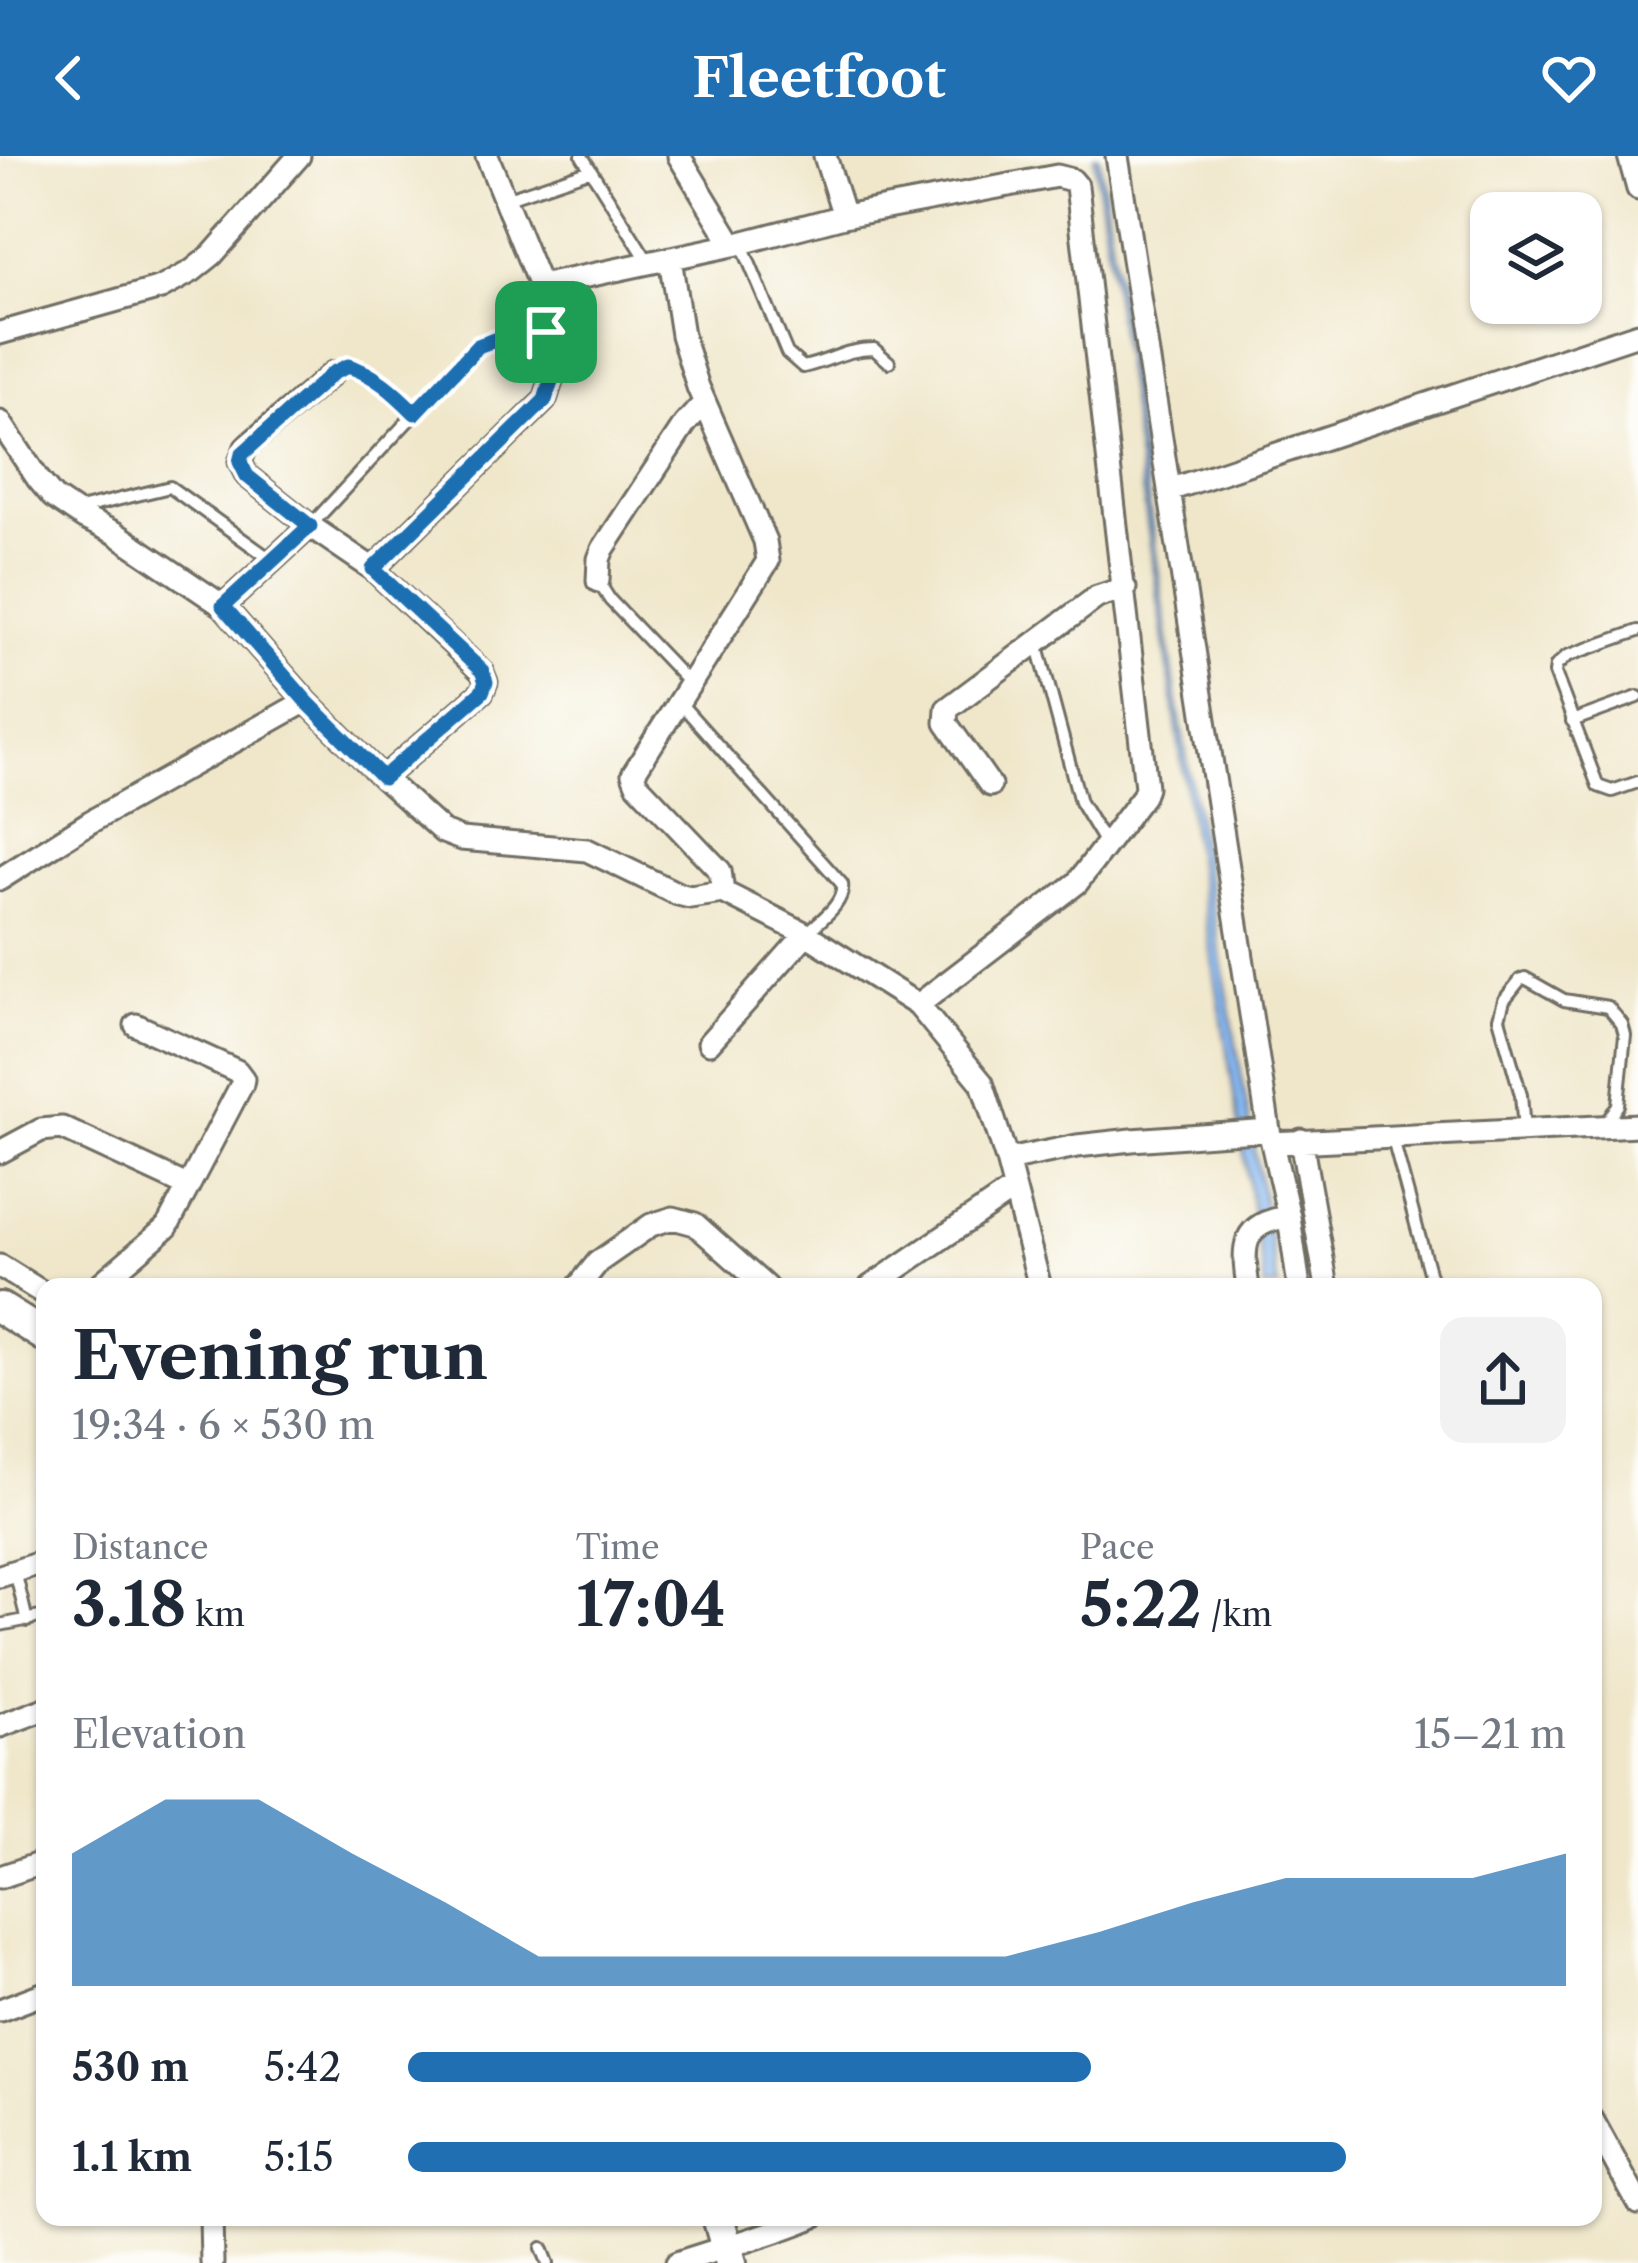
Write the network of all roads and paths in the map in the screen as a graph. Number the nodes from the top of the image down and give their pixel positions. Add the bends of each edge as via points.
1 (299, 156) edge
2 (487, 156) edge
3 (582, 156) edge
4 (679, 156) edge
5 (825, 156) edge
6 (1117, 156) edge
7 (1629, 156) edge
8 (591, 170) junction
9 (1638, 189) edge
10 (505, 199) junction
11 (844, 216) junction
12 (737, 244) junction
13 (659, 260) junction
14 (540, 286) junction
15 (546, 332) junction
16 (0, 333) edge
17 (1638, 334) edge
18 (889, 362) dead end
19 (333, 373) joint
20 (704, 403) junction
21 (415, 413) junction
22 (0, 422) edge
23 (1169, 490) junction
24 (72, 511) junction
25 (310, 526) junction
26 (273, 561) junction
27 (373, 569) junction
28 (598, 581) joint
29 (1125, 588) junction
30 (223, 606) junction
31 (1638, 632) edge
32 (1036, 642) junction
33 (683, 692) junction
34 (1638, 697) edge
35 (306, 701) junction
36 (1571, 721) junction
37 (383, 778) junction
38 (1638, 782) edge
39 (990, 785) dead end
40 (1106, 844) junction
41 (0, 879) edge
42 (723, 892) junction
43 (806, 934) junction
44 (918, 1005) junction
45 (136, 1025) dead end
46 (710, 1043) dead end
47 (1638, 1125) edge
48 (1603, 1127) junction
49 (1525, 1130) junction
50 (1266, 1135) junction
51 (1392, 1136) junction
52 (1301, 1140) junction
53 (0, 1152) edge
54 (1007, 1160) junction
55 (187, 1186) junction
56 (1014, 1189) junction
57 (1285, 1217) junction
58 (1320, 1242) junction
59 (1293, 1246) junction
60 (0, 1266) edge
61 (107, 1278) edge
62 (585, 1278) edge
63 (756, 1278) edge
64 (883, 1278) edge
65 (1038, 1278) edge
66 (1248, 1278) edge
67 (1298, 1278) edge
68 (1326, 1278) edge
69 (1431, 1278) edge
70 (36, 1288) edge
71 (0, 1308) edge
72 (36, 1329) edge
73 (8, 1574) edge
74 (36, 1618) edge
75 (27, 1621) junction
76 (0, 1625) edge
77 (36, 1712) edge
78 (0, 1726) edge
79 (36, 1863) edge
80 (2, 1869) edge
81 (36, 1996) edge
82 (0, 2010) edge
83 (1602, 2137) edge
84 (1638, 2203) edge
85 (211, 2226) edge
86 (793, 2226) edge
87 (725, 2242) edge
88 (542, 2248) dead end
89 (212, 2263) edge
90 (548, 2263) edge
91 (677, 2263) edge

1 - 16 street via 192,271 160,288
2 - 10 street
3 - 8 lane
4 - 12 street
5 - 11 street
6 - 23 street
7 - 9 street
8 - 10 lane
8 - 13 lane
10 - 14 street
11 - 12 street
11 - 29 street via 1057,176 1077,186
12 - 13 street
12 - 18 lane via 787,353 803,367 853,349 874,349
13 - 14 street
13 - 20 street
14 - 15 street
15 - 21 lane via 478,346
15 - 27 street via 552,378 545,400
17 - 23 street
19 - 21 lane via 361,370
19 - 25 street via 246,447 240,462
20 - 28 street via 604,549
20 - 33 street via 768,556
21 - 25 lane
22 - 24 street via 52,497
23 - 50 street
24 - 26 lane via 170,487
24 - 30 street
25 - 26 street
25 - 27 street
26 - 30 street
27 - 37 street via 486,682
28 - 33 lane
29 - 32 street via 1097,597
29 - 40 street via 1146,787
30 - 35 street
31 - 36 lane via 1561,659 1556,681
32 - 39 street via 947,709 946,723
32 - 40 lane via 1079,802
33 - 42 street via 634,779 720,872
33 - 43 lane via 841,881 843,896
34 - 36 lane
35 - 37 street
35 - 41 street
36 - 38 lane via 1598,786 1612,791
37 - 42 street via 448,836 587,850 683,896
40 - 44 street via 1077,883
42 - 43 street
43 - 44 street
43 - 46 street
44 - 54 street via 982,1083
45 - 55 street via 243,1079
47 - 48 street
48 - 49 street
48 - 49 lane via 1618,1105 1622,1024 1608,1007 1564,1000 1525,978 1499,1018
49 - 51 street
50 - 52 street
50 - 54 street via 1077,1146
50 - 57 street
51 - 52 street
51 - 69 lane
52 - 58 street
53 - 55 street via 62,1128
54 - 56 street
55 - 61 street via 166,1227
56 - 64 street
56 - 65 street
57 - 59 street
57 - 66 street via 1253,1228
58 - 59 street
58 - 68 street
59 - 67 street
60 - 70 street
62 - 63 street via 651,1225 673,1218 695,1224
71 - 72 street
73 - 75 lane
74 - 75 lane
75 - 76 lane
77 - 78 street
79 - 80 street
81 - 82 street
83 - 84 street
85 - 89 street
86 - 87 street
87 - 91 street
88 - 90 lane

